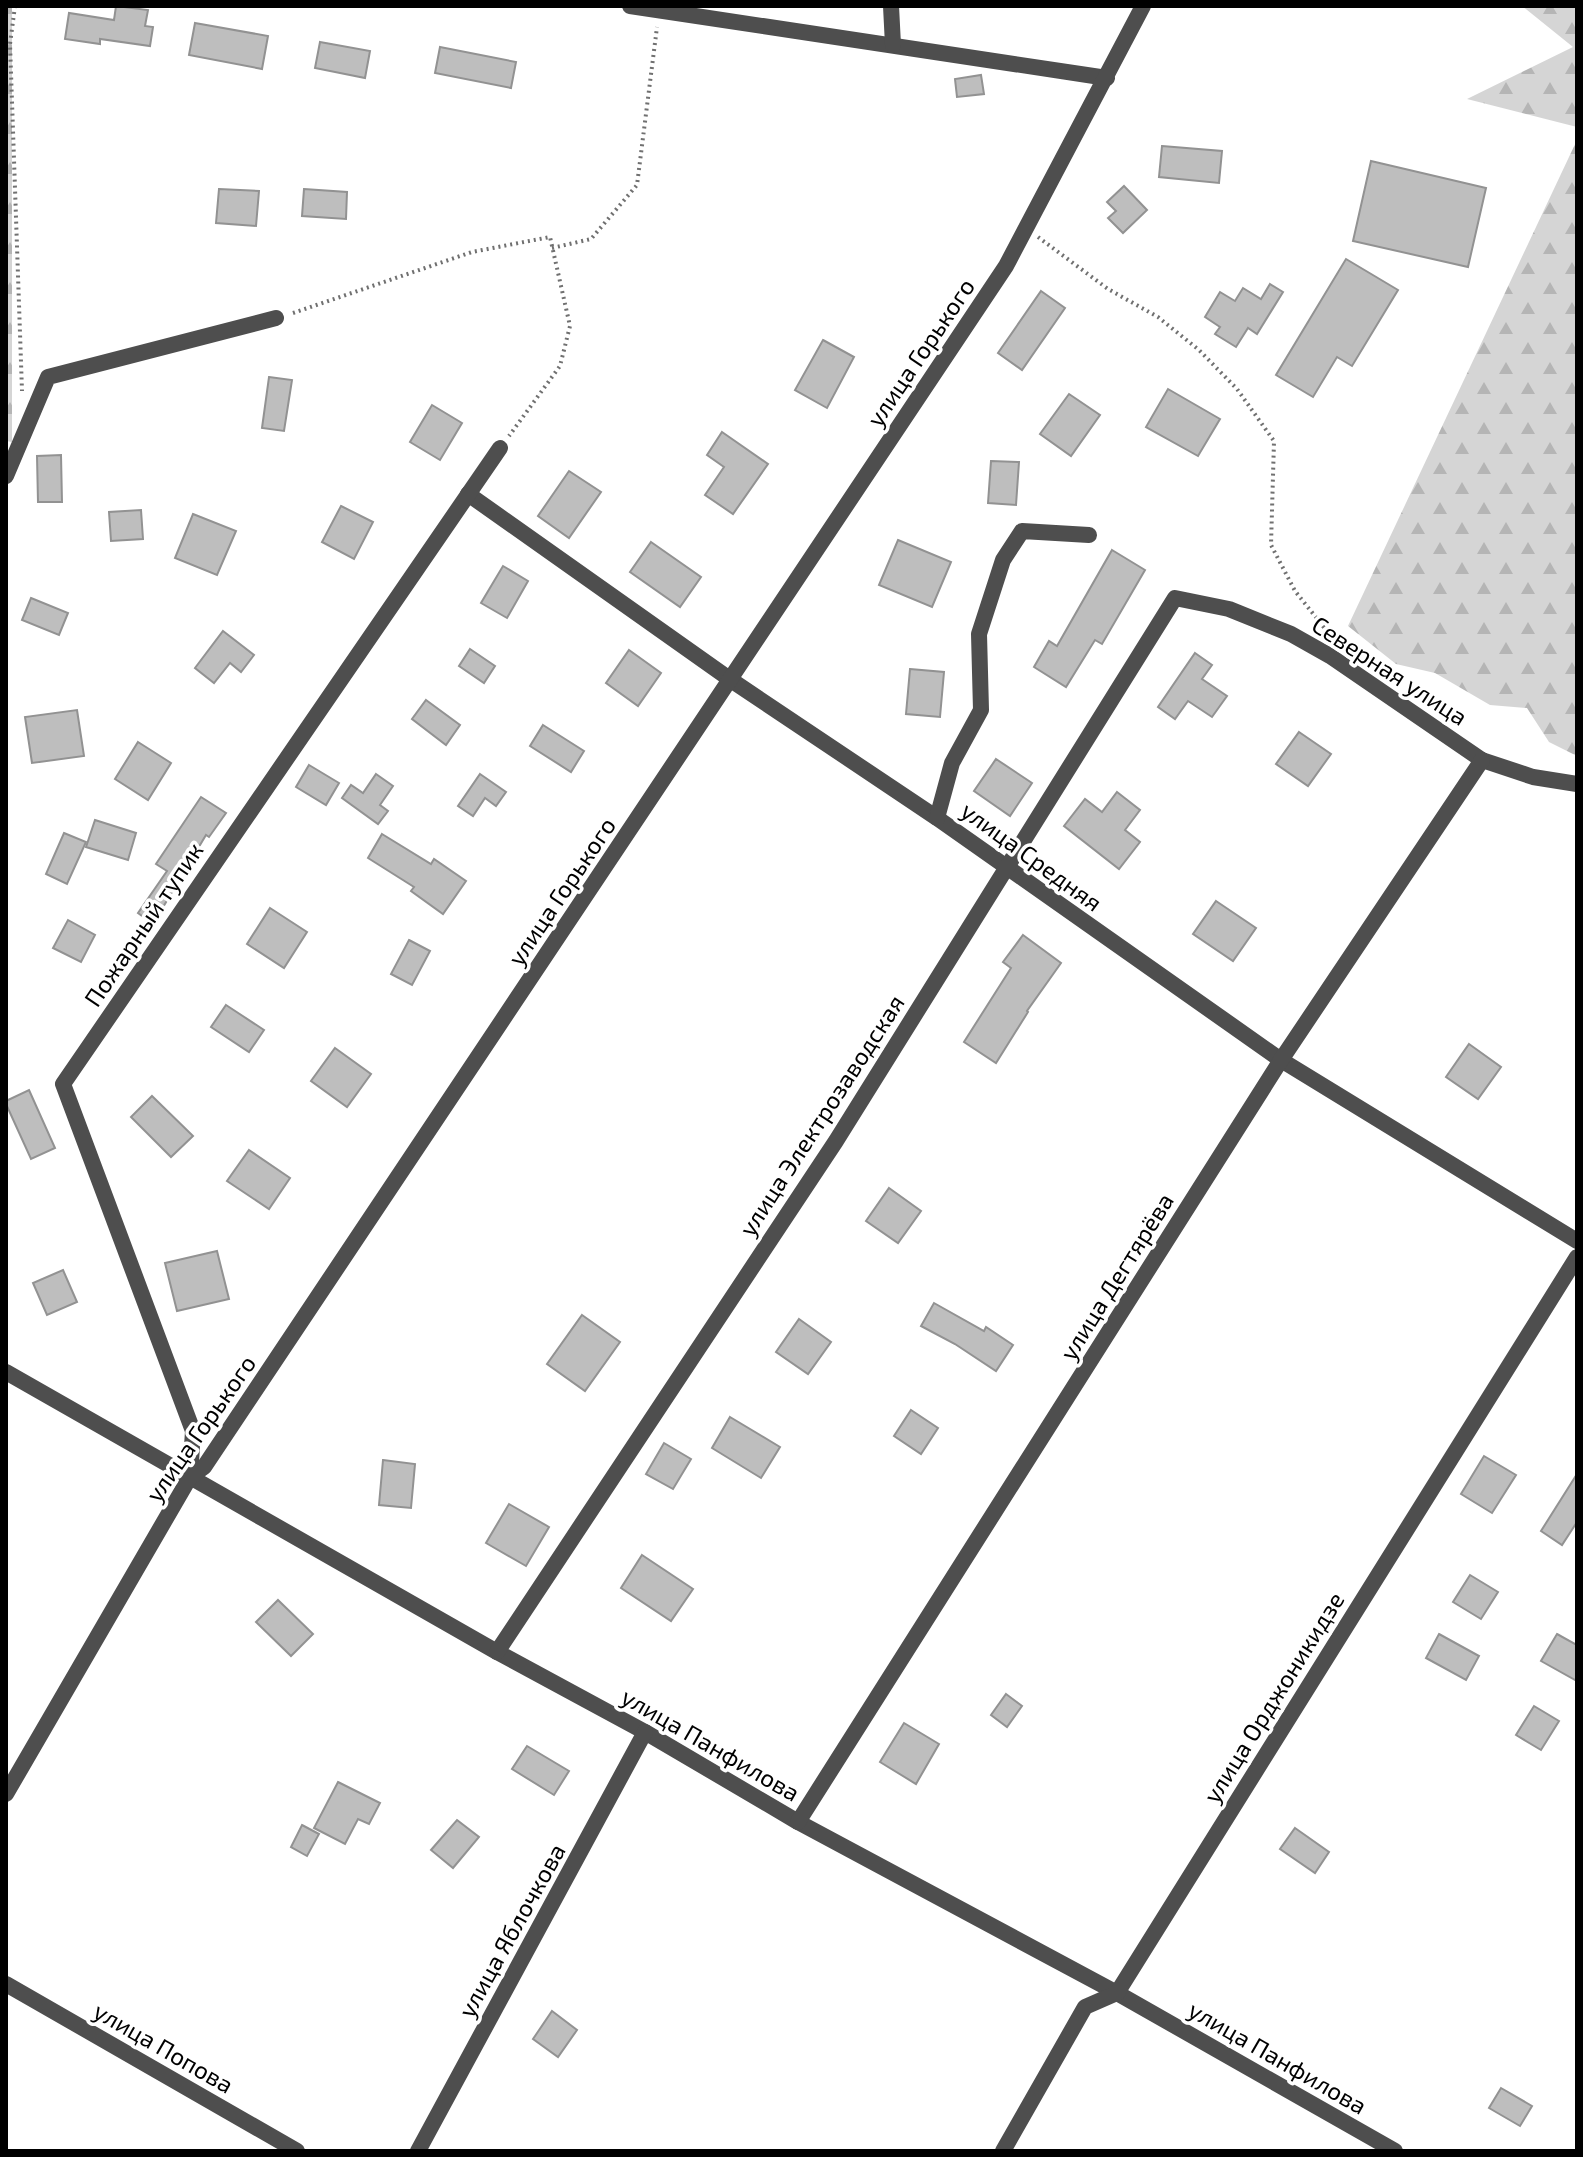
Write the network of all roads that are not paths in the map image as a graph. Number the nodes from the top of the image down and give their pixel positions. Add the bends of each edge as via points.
1 (630, 6) edge
2 (891, 6) edge
3 (1143, 6) edge
4 (893, 45) junction
5 (1107, 78) junction
6 (276, 318) road end
7 (500, 448) road end
8 (6, 476) edge
9 (468, 494) junction
10 (1089, 535) dead end
11 (1175, 598) joint
12 (731, 680) junction
13 (1482, 760) junction
14 (1577, 784) edge
15 (937, 818) junction
16 (1005, 867) junction
17 (1281, 1060) junction
18 (1577, 1241) edge
19 (1577, 1257) edge
20 (6, 1372) edge
21 (190, 1477) junction
22 (497, 1652) junction
23 (645, 1732) junction
24 (6, 1794) edge
25 (798, 1822) junction
26 (6, 1984) edge
27 (1117, 1993) junction
28 (297, 2151) edge
29 (418, 2151) edge
30 (1003, 2151) edge
31 (1395, 2151) edge

1 - 4 street
2 - 4 street
3 - 5 street, улица Горького
4 - 5 street
5 - 12 street, улица Горького via 1006,266
6 - 8 street via 48,377
7 - 9 street, Пожарный тупик
9 - 12 street, улица Средняя
9 - 21 street, Пожарный тупик via 63,1084 193,1431
10 - 15 street via 1022,531 1003,560 979,634 981,710 952,763
11 - 13 street, Северная улица via 1229,609 1291,634
11 - 16 street, улица Электрозаводская
12 - 15 street, улица Средняя
12 - 21 street, улица Горького via 204,1467
13 - 14 street, Северная улица
13 - 17 street, улица Дегтярёва
15 - 16 street, улица Средняя
16 - 17 street, улица Средняя
16 - 22 street, улица Электрозаводская via 836,1141
17 - 18 street, улица Средняя
17 - 25 street, улица Дегтярёва
19 - 27 street, улица Орджоникидзе
20 - 21 street, улица Панфилова
21 - 22 street, улица Панфилова
21 - 24 street, улица Горького
22 - 23 street, улица Панфилова
23 - 25 street, улица Панфилова
23 - 29 street, улица Яблочкова
25 - 27 street, улица Панфилова
26 - 28 street, улица Попова
27 - 30 street, улица Орджоникидзе via 1085,2007
27 - 31 street, улица Панфилова

